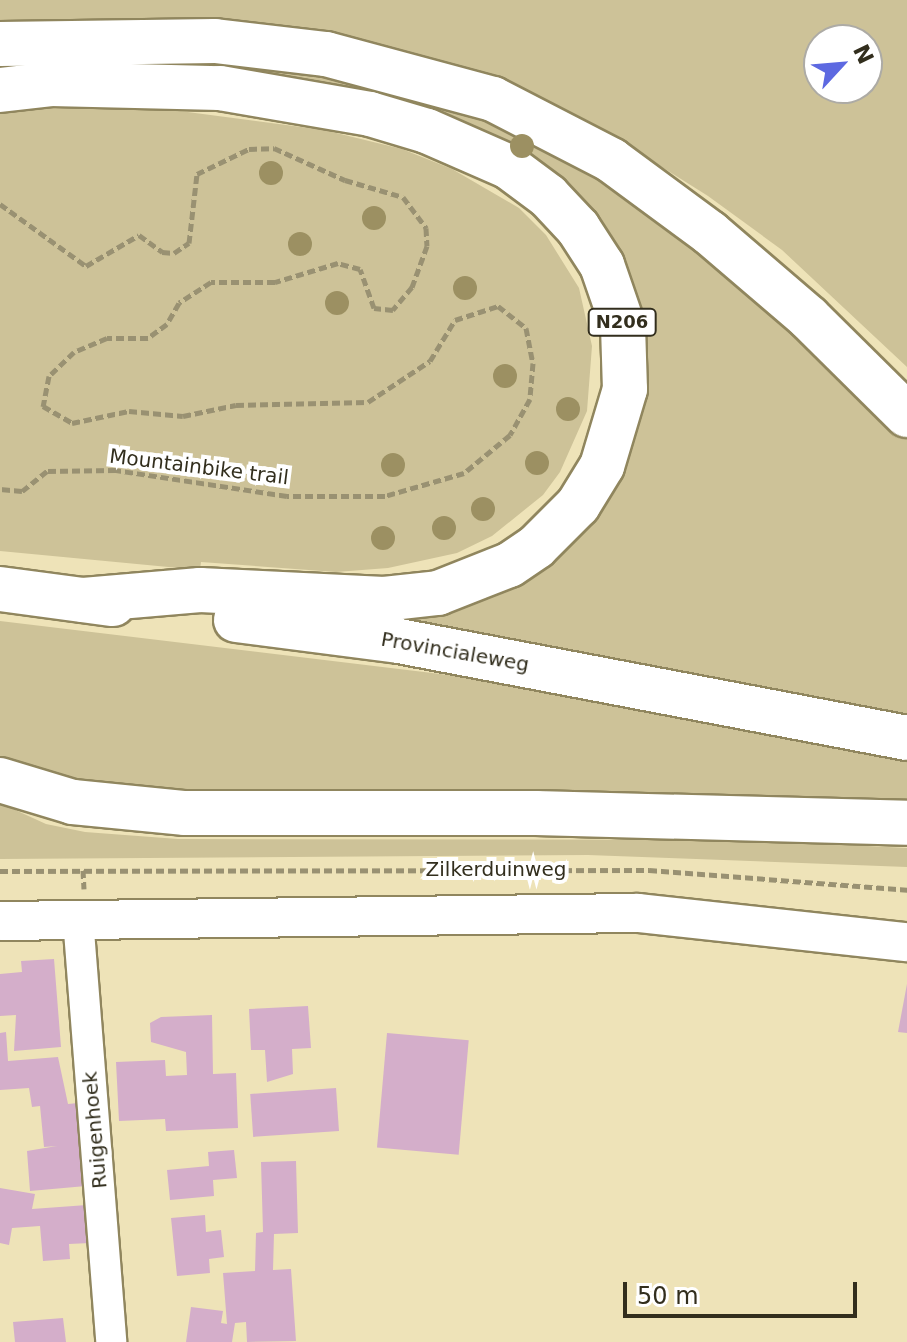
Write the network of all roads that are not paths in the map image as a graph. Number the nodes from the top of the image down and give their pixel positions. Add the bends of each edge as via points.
1 (0, 44) edge
2 (0, 90) edge
3 (907, 415) edge
4 (0, 589) edge
5 (83, 600) junction
6 (907, 738) edge
7 (0, 780) edge
8 (907, 823) edge
9 (86, 920) junction
10 (0, 921) edge
11 (907, 942) edge
12 (111, 1342) edge

1 - 3 main road via 215,41 326,54 493,99 611,160 710,233 809,318
2 - 5 main road, N206 via 105,83 220,88 370,114 427,131 509,167 548,196 602,265 623,326 625,389 602,466 578,505 536,547 509,565 438,593 384,599 200,590
4 - 5 main road, Provincialeweg / N206
5 - 6 main road, Provincialeweg / N206 via 399,641
7 - 8 main road via 73,802 130,810
9 - 10 street
9 - 11 street via 638,913
9 - 12 street, Ruigenhoek via 79,931

